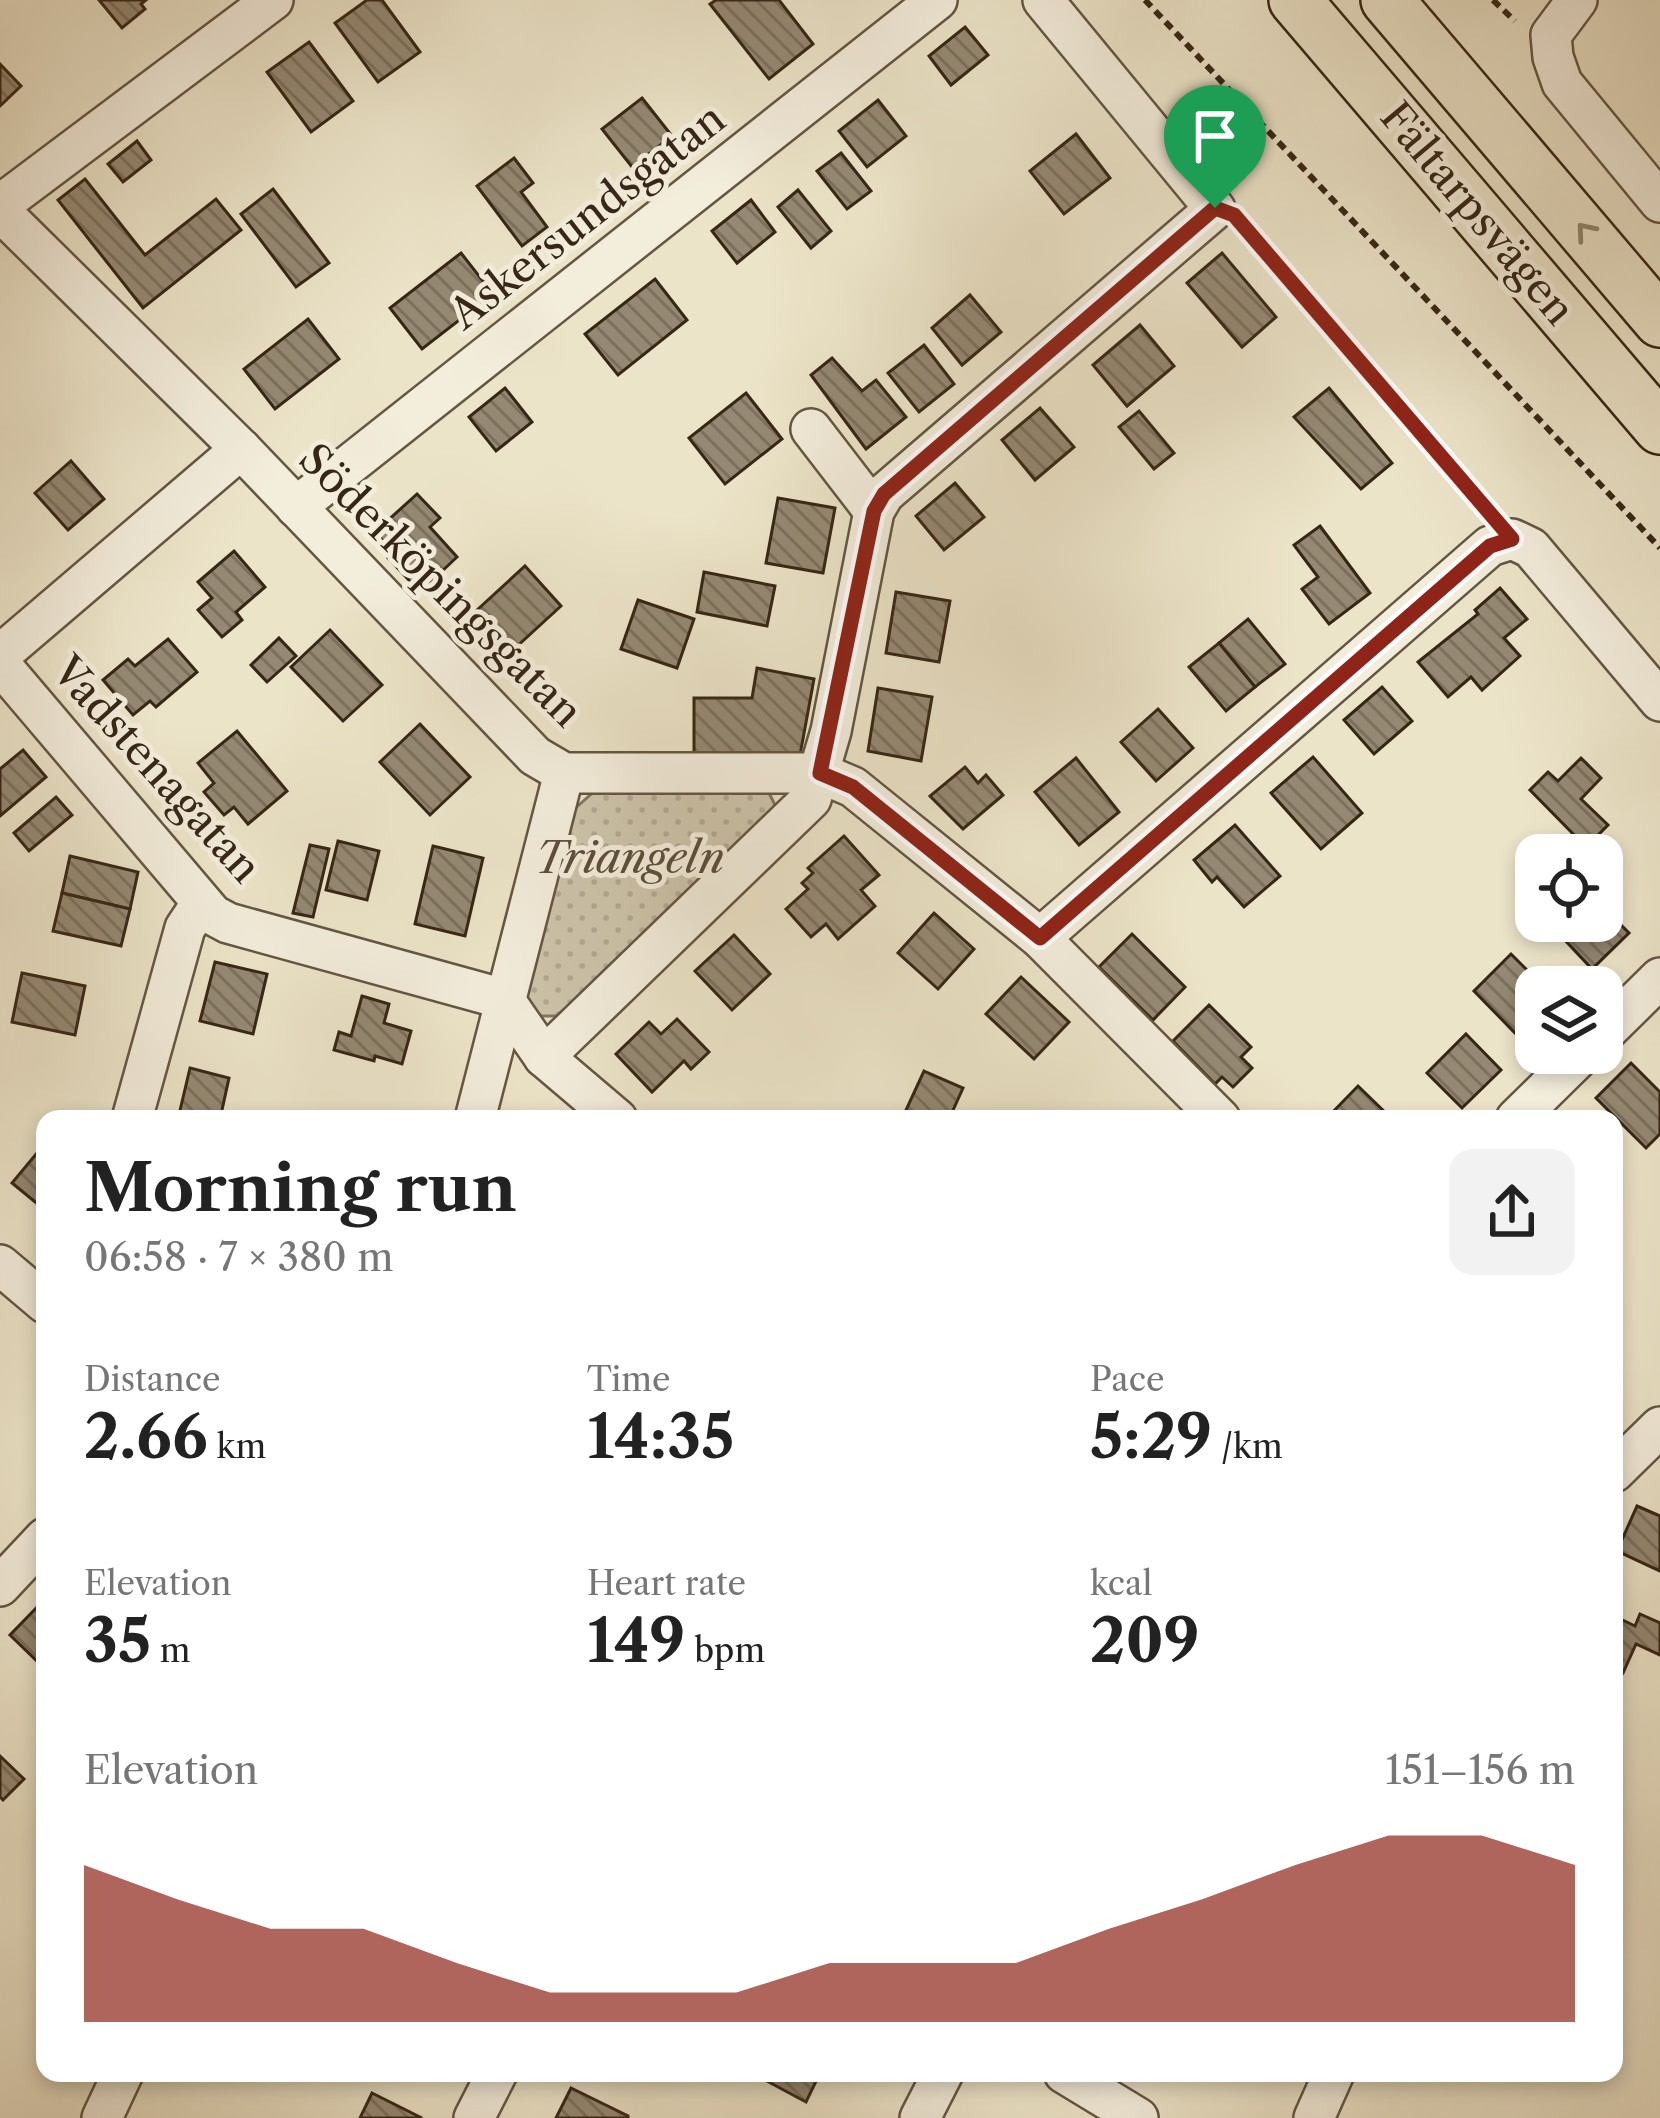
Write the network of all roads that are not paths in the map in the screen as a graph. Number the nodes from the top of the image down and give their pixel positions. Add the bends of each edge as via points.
1 (273, 0) edge
2 (937, 0) edge
3 (1043, 0) edge
4 (1295, 0) edge
5 (1388, 0) edge
6 (1577, 0) edge
7 (1660, 202) edge
8 (0, 208) edge
9 (1660, 321) edge
10 (1660, 428) edge
11 (811, 429) dead end
12 (241, 449) junction
13 (296, 506) junction
14 (874, 511) junction
15 (0, 660) edge
16 (1660, 701) edge
17 (564, 773) junction
18 (820, 773) junction
19 (200, 904) junction
20 (1040, 938) junction
21 (1660, 978) edge
22 (503, 999) junction
23 (1623, 1014) edge
24 (544, 1057) junction
25 (1562, 1074) edge
26 (134, 1110) edge
27 (478, 1110) edge
28 (606, 1110) edge
29 (1211, 1110) edge
30 (1525, 1110) edge
31 (0, 1265) edge
32 (36, 1295) edge
33 (1660, 1427) edge
34 (1623, 1463) edge
35 (36, 1548) edge
36 (0, 1586) edge
37 (119, 2082) edge
38 (492, 2082) edge
39 (938, 2082) edge
40 (1079, 2082) edge
41 (1330, 2082) edge
42 (102, 2118) edge
43 (474, 2118) edge
44 (920, 2118) edge
45 (1138, 2118) edge
46 (1314, 2118) edge

1 - 8 street
2 - 13 street, Askersundsgatan
3 - 14 street via 1215,208 884,494
4 - 10 main road, Fältarpsvägen
9 -> 5 main road, Fältarpsvägen
6 - 7 street via 1551,35 1562,83
8 - 12 street, Söderköpingsgatan
11 - 14 street
12 - 13 street, Söderköpingsgatan
12 - 15 street
13 - 17 street, Söderköpingsgatan via 535,756
14 - 18 street
15 - 19 street, Vadstenagatan
16 - 20 street via 1532,548 1512,539 1490,546
17 - 18 street, Söderköpingsgatan
17 - 22 street
18 - 20 street, Söderköpingsgatan via 853,787
18 - 24 street via 801,812
19 - 22 street, Vadstenagatan via 228,923
19 - 26 street via 185,928
20 - 29 street, Söderköpingsgatan
21 - 23 street
22 - 24 street
22 - 27 street
24 - 28 street
25 - 30 street
31 - 32 street
33 - 34 street
35 - 36 street
37 - 42 street
38 - 43 street
39 - 44 street
40 - 45 street
41 - 46 street

